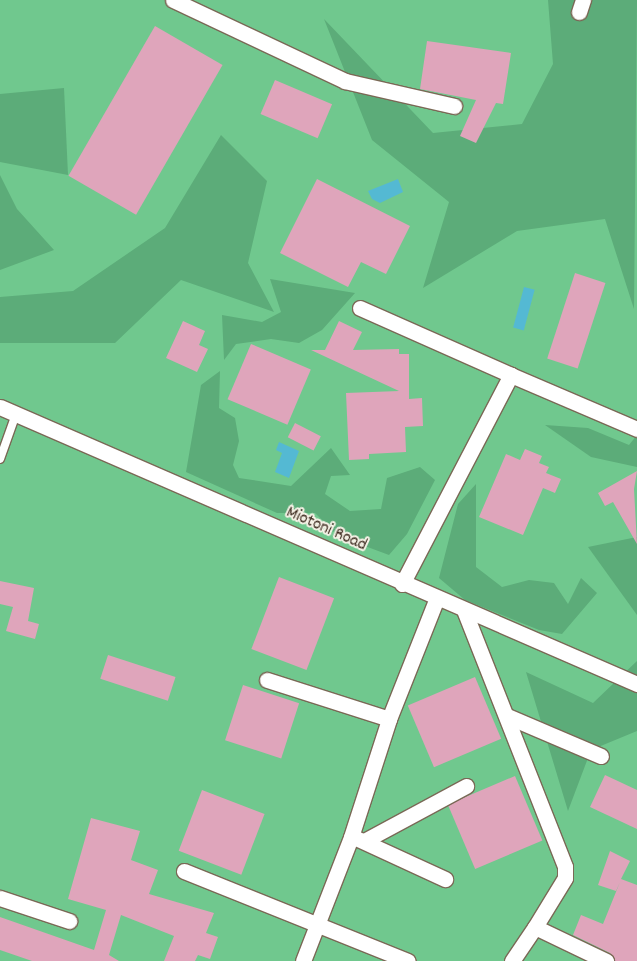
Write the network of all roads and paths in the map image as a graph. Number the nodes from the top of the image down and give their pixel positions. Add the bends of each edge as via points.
1 (173, 0) edge
2 (454, 106) dead end
3 (360, 308) dead end
4 (511, 375) junction
5 (0, 407) edge
6 (16, 414) junction
7 (637, 429) edge
8 (0, 459) edge
9 (402, 584) junction
10 (437, 598) junction
11 (464, 610) junction
12 (267, 680) dead end
13 (637, 684) edge
14 (506, 716) junction
15 (389, 719) junction
16 (601, 756) dead end
17 (466, 786) dead end
18 (358, 839) junction
19 (184, 871) dead end
20 (445, 879) dead end
21 (0, 898) edge
22 (69, 921) dead end
23 (317, 924) junction
24 (535, 927) junction
25 (303, 961) edge
26 (408, 961) edge
27 (512, 961) edge
28 (606, 961) edge

1 - 2 street via 344,81
3 - 4 street
4 - 7 street
4 - 9 street
5 - 6 street, Miotoni Road
6 - 8 lane
6 - 9 street, Miotoni Road
9 - 10 street, Miotoni Road
10 - 11 street, Miotoni Road
10 - 15 street
11 - 13 street, Miotoni Road
11 - 14 street
12 - 15 street
14 - 16 street
14 - 24 street via 565,867 565,878
15 - 18 street
17 - 18 street
18 - 20 street
18 - 23 street
19 - 23 street
21 - 22 street
23 - 25 street
23 - 26 street
24 - 27 street
24 - 28 street

